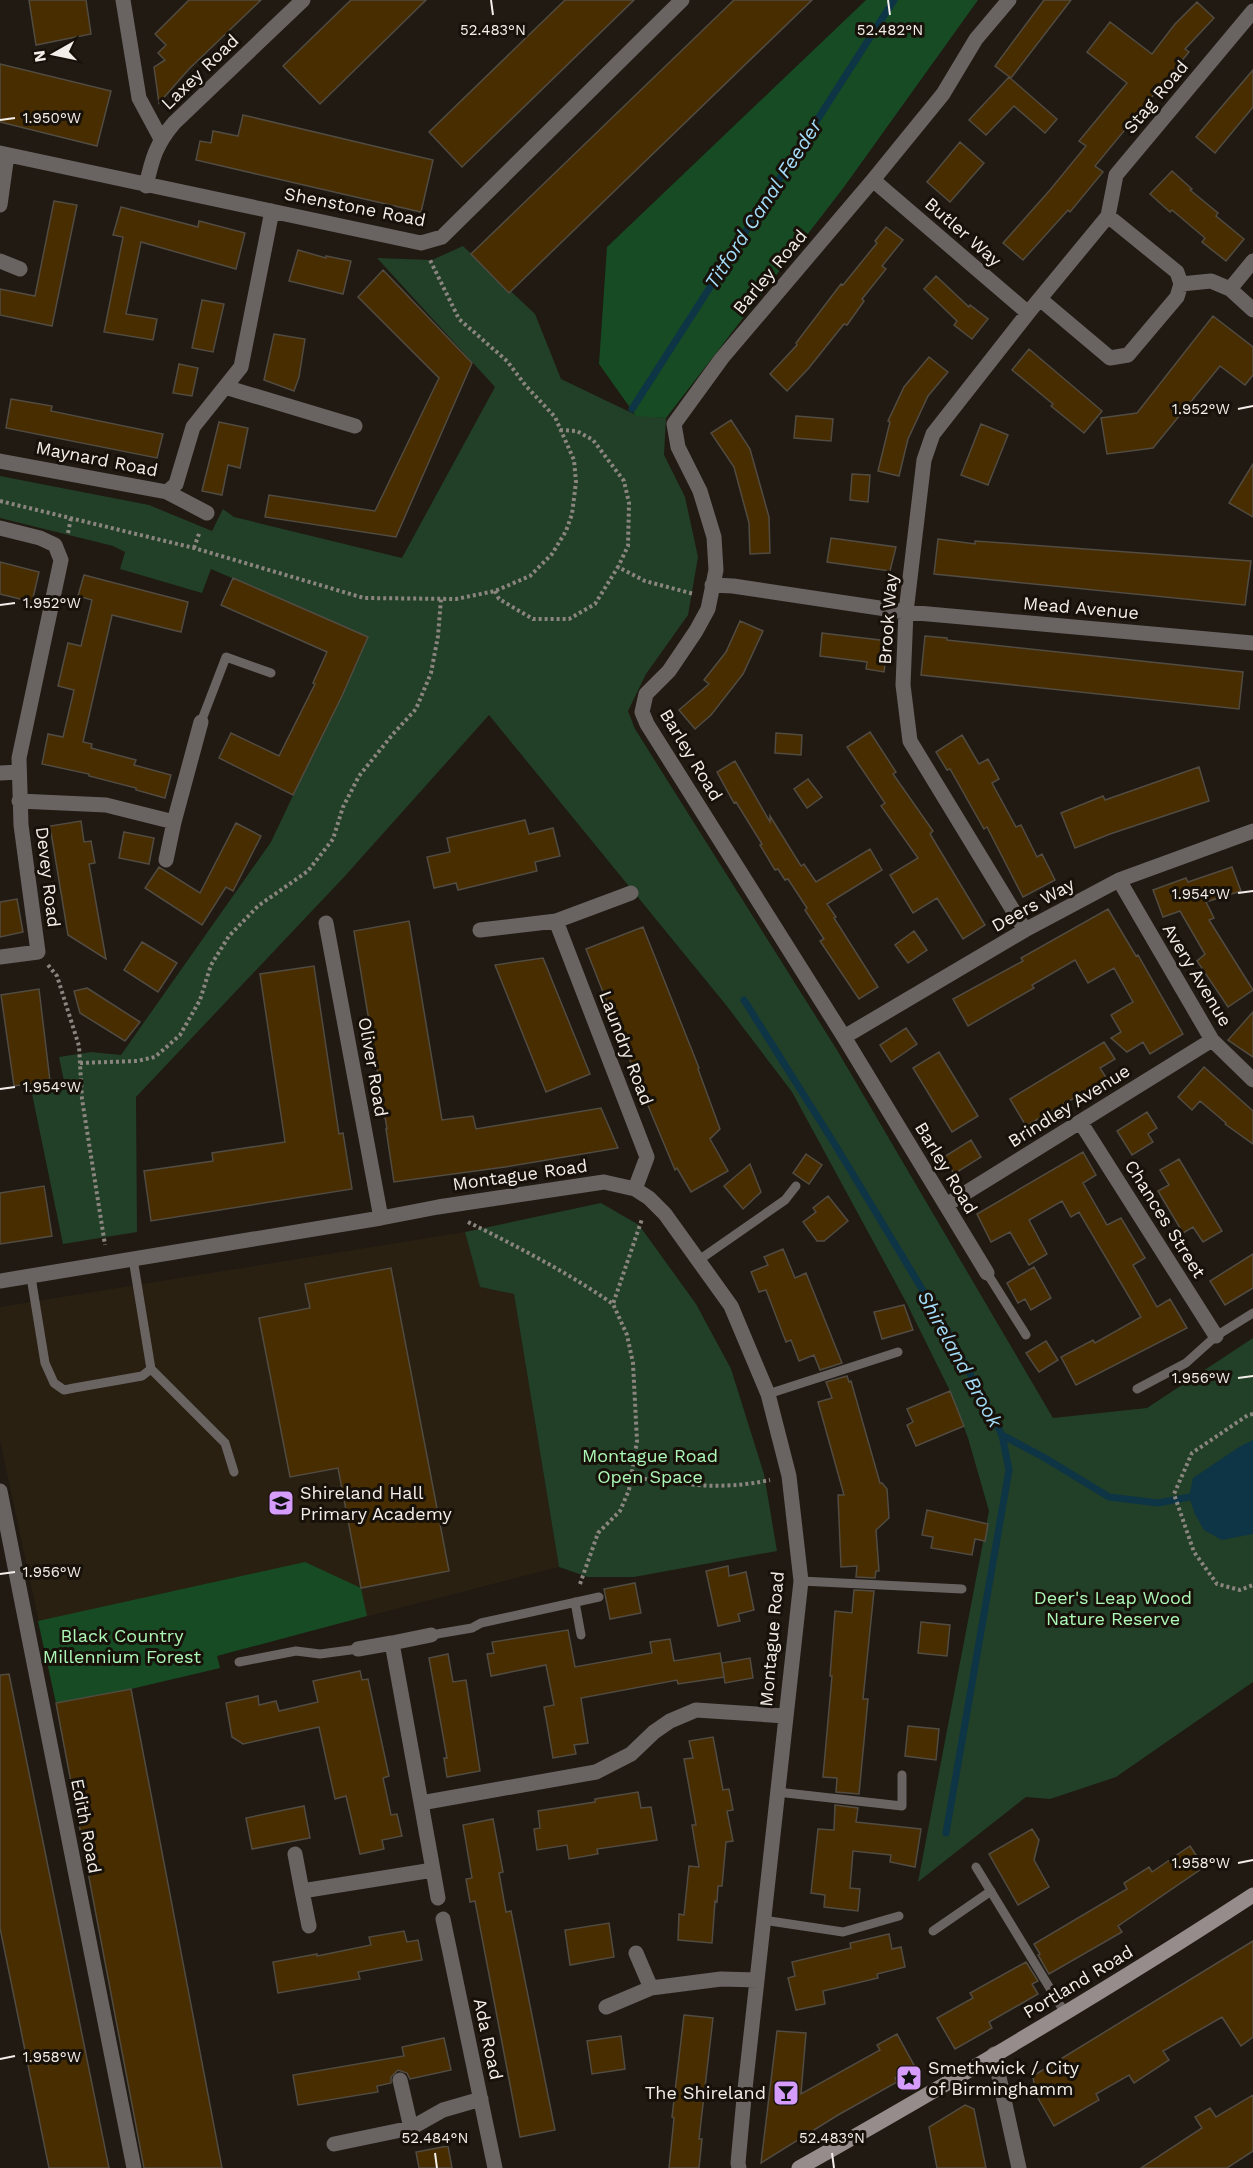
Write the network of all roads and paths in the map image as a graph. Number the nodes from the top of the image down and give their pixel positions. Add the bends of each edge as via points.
1 (123, 0) edge
2 (303, 0) edge
3 (682, 0) edge
4 (1009, 0) edge
5 (1253, 11) edge
6 (161, 139) junction
7 (4, 154) edge
8 (873, 180) junction
9 (146, 186) junction
10 (0, 205) edge
11 (272, 211) junction
12 (1108, 216) junction
13 (421, 243) junction
14 (0, 261) edge
15 (1253, 261) edge
16 (20, 269) dead end
17 (1181, 284) junction
18 (1230, 289) junction
19 (1040, 299) junction
20 (1253, 310) edge
21 (1028, 313) junction
22 (225, 387) junction
23 (355, 426) dead end
24 (560, 430) junction
25 (0, 461) edge
26 (166, 492) junction
27 (0, 501) edge
28 (207, 513) dead end
29 (0, 528) edge
30 (618, 567) junction
31 (712, 585) junction
32 (495, 591) junction
33 (441, 598) junction
34 (906, 612) junction
35 (1253, 643) edge
36 (271, 673) dead end
37 (201, 722) joint
38 (19, 772) junction
39 (0, 773) edge
40 (20, 801) junction
41 (174, 822) junction
42 (1253, 831) edge
43 (166, 860) dead end
44 (1119, 880) junction
45 (631, 893) dead end
46 (556, 921) junction
47 (326, 923) dead end
48 (480, 930) dead end
49 (1025, 930) junction
50 (38, 952) junction
51 (0, 957) edge
52 (844, 1037) junction
53 (1212, 1040) junction
54 (80, 1063) junction
55 (1253, 1080) edge
56 (1081, 1123) junction
57 (796, 1186) dead end
58 (635, 1189) junction
59 (650, 1198) junction
60 (946, 1205) junction
61 (438, 1207) junction
62 (381, 1218) junction
63 (132, 1259) junction
64 (699, 1260) junction
65 (108, 1264) junction
66 (987, 1273) joint
67 (31, 1277) junction
68 (0, 1281) edge
69 (613, 1304) junction
70 (1253, 1313) edge
71 (1026, 1335) dead end
72 (1216, 1336) junction
73 (898, 1352) dead end
74 (151, 1369) junction
75 (1137, 1389) dead end
76 (768, 1394) junction
77 (1253, 1414) edge
78 (234, 1472) dead end
79 (632, 1477) junction
80 (768, 1480) dead end
81 (0, 1491) edge
82 (801, 1581) junction
83 (1253, 1585) edge
84 (962, 1589) dead end
85 (599, 1597) dead end
86 (574, 1602) junction
87 (431, 1635) joint
88 (581, 1635) dead end
89 (392, 1642) junction
90 (358, 1649) joint
91 (239, 1662) dead end
92 (785, 1716) junction
93 (902, 1775) dead end
94 (777, 1791) junction
95 (421, 1803) junction
96 (295, 1854) dead end
97 (976, 1867) dead end
98 (433, 1870) junction
99 (302, 1891) junction
100 (991, 1891) junction
101 (1253, 1895) edge
102 (438, 1898) dead end
103 (899, 1916) dead end
104 (443, 1919) dead end
105 (763, 1920) junction
106 (309, 1926) dead end
107 (933, 1931) dead end
108 (636, 1953) dead end
109 (757, 1980) junction
110 (651, 1988) junction
111 (606, 2007) dead end
112 (1065, 2013) junction
113 (994, 2054) junction
114 (400, 2080) dead end
115 (481, 2099) junction
116 (411, 2128) junction
117 (334, 2144) dead end
118 (134, 2168) edge
119 (495, 2168) edge
120 (739, 2168) edge
121 (799, 2168) edge
122 (1019, 2168) edge

1 - 6 street via 140,98
2 - 6 street, Laxey Road
3 - 13 street, Shenstone Road via 442,237
4 - 8 street, Barley Road via 976,39 943,93
5 - 12 street, Stag Road via 1116,175
6 - 9 street, Laxey Road
7 - 9 street, Shenstone Road
7 - 10 street
8 - 21 street, Butler Way
8 - 31 street, Barley Road via 722,358 674,424 678,447 700,491 714,537 716,570
9 - 11 street, Shenstone Road
11 - 13 street, Shenstone Road
11 - 22 street, Maynard Road via 241,367
12 - 17 street via 1178,272
12 - 19 street, Brook Way
13 - 24 path via 459,319 507,361 555,417
14 - 16 street
15 - 18 street
17 - 18 street via 1211,281
17 - 19 street via 1177,297 1128,355 1110,358
18 - 20 street
19 - 21 street, Brook Way
21 - 34 street, Brook Way via 933,434 924,460
22 - 23 street
22 - 26 street, Maynard Road via 193,426 176,484
24 - 30 path via 577,431 593,440 624,481 629,503 628,546
24 - 32 path via 574,459 576,482 566,531 552,555 530,576
25 - 26 street, Maynard Road
26 - 28 street
27 - 33 path via 194,548 364,598
29 - 38 street, Devey Road via 55,545 61,560 18,758
30 - 31 path via 645,581 696,595 698,588
30 - 32 path via 595,604 569,619 533,619 499,599
31 - 34 street, Mead Avenue
31 - 52 street, Barley Road via 708,609 696,631 669,671 646,694 642,712
32 - 33 path
33 - 54 path via 430,673 416,709 359,776 333,839 308,871 258,906 229,936 211,965 200,1000 180,1035 155,1057
34 - 35 street, Mead Avenue
34 - 49 street, Brook Way via 903,685 910,741
36 - 37 lane via 226,657
37 - 41 street
38 - 39 street
38 - 40 street, Devey Road
40 - 41 street via 106,805
40 - 50 street, Devey Road
41 - 43 street
42 - 44 street, Deers Way
44 - 49 street, Deers Way
44 - 53 street, Avery Avenue
45 - 46 street
46 - 48 street
46 - 58 street, Laundry Road via 647,1157
47 - 62 street, Oliver Road
49 - 52 street, Deers Way
50 - 51 street
50 - 54 path via 57,976 79,1046
52 - 60 street, Barley Road
53 - 55 street, Avery Avenue
53 - 56 street, Brindley Avenue
54 - 65 path
56 - 60 street, Brindley Avenue
56 - 72 street, Chances Street
57 - 64 lane via 786,1200
58 - 59 street, Montague Road
58 - 61 street, Montague Road via 604,1182
59 - 64 street, Montague Road
59 - 69 path
60 - 66 street, Barley Road
61 - 62 street, Montague Road
61 - 69 path via 544,1261
62 - 63 street, Montague Road
63 - 65 street, Montague Road
63 - 74 lane
64 - 76 street, Montague Road via 731,1306
65 - 67 street, Montague Road
66 - 71 lane
67 - 68 street, Montague Road
67 - 74 lane via 45,1363 54,1383 64,1390 142,1376
69 - 79 path via 627,1335 633,1363 637,1441
70 - 72 lane
72 - 75 lane via 1186,1363
73 - 76 lane
74 - 78 lane via 225,1443
76 - 82 street, Montague Road via 789,1476
77 - 83 path via 1192,1454 1174,1494 1194,1552 1217,1584 1240,1590
79 - 80 path via 723,1487
79 - 86 path via 620,1511 598,1533
81 - 118 street, Edith Road
82 - 84 lane
82 - 92 street, Montague Road
85 - 86 lane
86 - 87 lane
86 - 88 lane
87 - 89 street
89 - 90 street
89 - 95 street
90 - 91 lane via 320,1654 296,1651
92 - 94 street, Montague Road
92 - 95 street via 696,1710 670,1721 631,1754 596,1772
93 - 94 lane via 902,1806
94 - 105 street, Montague Road
95 - 98 street
96 - 99 street
97 - 100 lane
98 - 99 street
98 - 102 street
99 - 106 street
100 - 107 lane
100 - 112 lane
101 - 112 main road, Portland Road
103 - 105 lane via 843,1932
104 - 115 street, Ada Road
105 - 109 street, Montague Road
108 - 110 street
109 - 110 street via 721,1979
109 - 120 street, Montague Road
110 - 111 street
112 - 113 main road, Portland Road
113 - 121 main road, Portland Road
113 - 122 street
114 - 116 street
115 - 116 street via 443,2110
115 - 119 street, Ada Road
116 - 117 street

